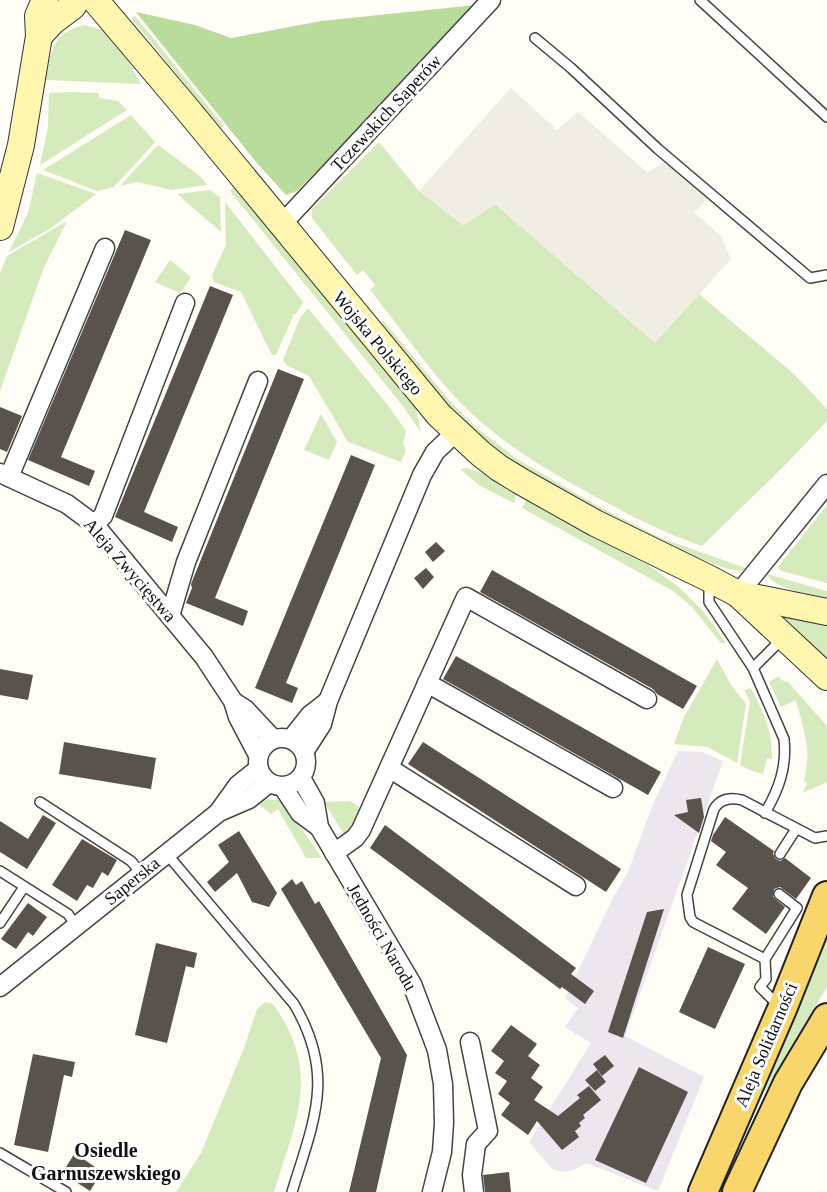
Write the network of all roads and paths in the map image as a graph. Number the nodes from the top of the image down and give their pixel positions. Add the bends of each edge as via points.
1 (45, 0) edge
2 (76, 0) edge
3 (94, 0) edge
4 (491, 0) edge
5 (700, 0) edge
6 (39, 36) junction
7 (536, 38) dead end
8 (827, 117) edge
9 (281, 225) junction
10 (0, 227) edge
11 (105, 248) dead end
12 (827, 275) edge
13 (185, 303) dead end
14 (258, 381) dead end
15 (456, 432) junction
16 (5, 475) edge
17 (827, 484) edge
18 (94, 524) junction
19 (708, 578) junction
20 (738, 594) junction
21 (827, 612) edge
22 (171, 616) junction
23 (784, 638) junction
24 (753, 668) junction
25 (827, 677) edge
26 (427, 683) junction
27 (647, 699) dead end
28 (232, 700) junction
29 (289, 743) junction
30 (389, 768) junction
31 (267, 773) junction
32 (301, 778) junction
33 (613, 788) dead end
34 (40, 802) dead end
35 (765, 813) junction
36 (319, 827) junction
37 (796, 829) junction
38 (827, 836) edge
39 (166, 853) junction
40 (334, 854) junction
41 (780, 854) dead end
42 (0, 871) edge
43 (141, 873) junction
44 (576, 886) dead end
45 (24, 887) junction
46 (779, 894) dead end
47 (827, 896) edge
48 (0, 923) edge
49 (76, 926) junction
50 (765, 959) junction
51 (2, 984) edge
52 (782, 1009) junction
53 (827, 1018) edge
54 (472, 1050) dead end
55 (0, 1153) edge
56 (66, 1192) edge
57 (291, 1192) edge
58 (432, 1192) edge
59 (474, 1192) edge
60 (703, 1192) edge
61 (737, 1192) edge

1 - 6 street via 38,16
2 - 6 street
3 - 9 street, Wojska Polskiego
4 - 9 street, Tczewskich Saperów
5 - 8 lane
6 - 10 street via 21,145
7 - 12 lane via 658,149 810,278
9 - 15 street, Wojska Polskiego
11 - 16 street
13 - 18 street via 103,516
14 - 22 street via 186,562
15 - 19 street, Wojska Polskiego via 498,468 530,487
15 - 29 street via 435,452 422,476 328,701 310,715
16 - 18 street, Aleja Zwycięstwa via 67,504
17 - 20 street
18 - 22 street, Aleja Zwycięstwa
19 - 20 street, Wojska Polskiego
19 - 24 lane via 709,602
20 - 21 street, Wojska Polskiego
20 - 23 street, Wojska Polskiego
22 - 28 street, Aleja Zwycięstwa
23 - 24 lane
23 - 25 street, Wojska Polskiego
24 - 35 lane via 782,732 785,751 779,787
26 - 27 street via 466,597
26 - 30 street
26 - 33 street
28 - 29 street, Aleja Zwycięstwa
28 - 31 street, Aleja Zwycięstwa
29 - 31 street via 266,743
29 - 32 street via 306,764
30 - 40 street via 361,830
30 - 44 street
31 - 32 street via 290,785
31 - 36 street, Jedności Narodu via 300,813
31 - 39 street, Saperska via 249,799 219,812
32 - 36 street, Jedności Narodu via 315,803
34 - 43 lane via 131,861
35 - 37 lane
35 - 50 lane via 737,799 717,803 687,895 693,922
36 - 40 street, Jedności Narodu
37 - 38 lane via 815,838
37 - 41 lane
39 - 43 street, Saperska
39 - 57 lane via 294,1004 311,1038 318,1066 314,1119
40 - 58 street, Jedności Narodu via 412,984 437,1050 444,1123
42 - 45 lane
43 - 49 street, Saperska
45 - 48 lane
45 - 49 lane via 68,914
46 - 50 lane via 797,908
47 - 52 main road, Aleja Solidarności
49 - 51 street, Saperska
50 - 52 lane via 766,979 760,987
52 - 60 main road, Aleja Solidarności
53 - 61 main road, Aleja Solidarności via 788,1083
54 - 59 street via 488,1131 476,1144
55 - 56 lane

